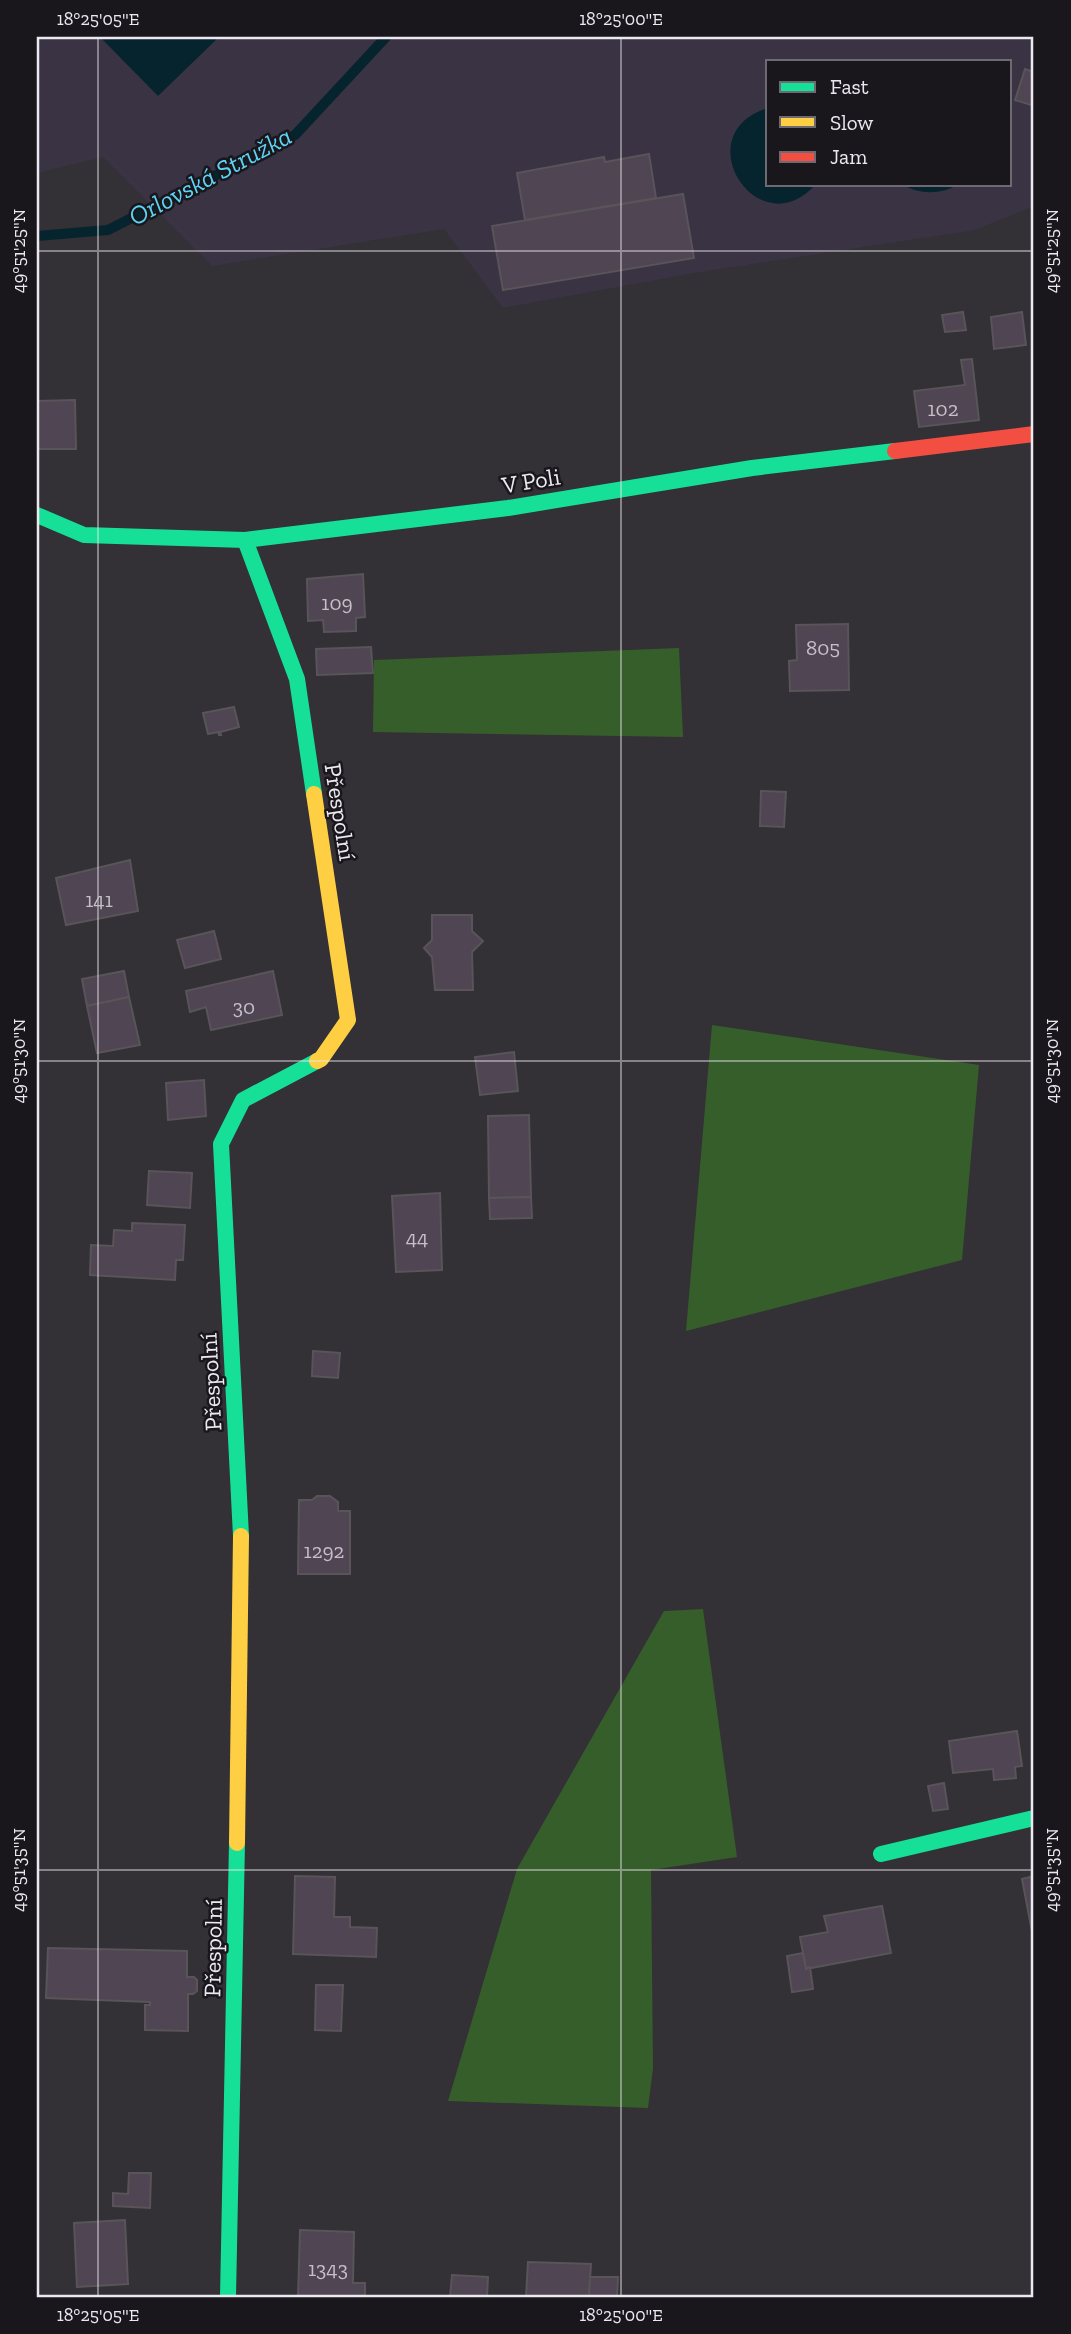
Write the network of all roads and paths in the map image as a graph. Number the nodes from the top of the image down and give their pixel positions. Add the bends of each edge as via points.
1 (1034, 434) edge
2 (37, 515) edge
3 (245, 540) junction
4 (1034, 1818) edge
5 (881, 1854) dead end
6 (228, 2297) edge

1 - 3 street, V Poli via 752,468 508,508
2 - 3 street, V Poli via 83,535
3 - 6 street, Přespolní via 297,678 348,1020 321,1059 243,1100 221,1144 241,1528
4 - 5 street

